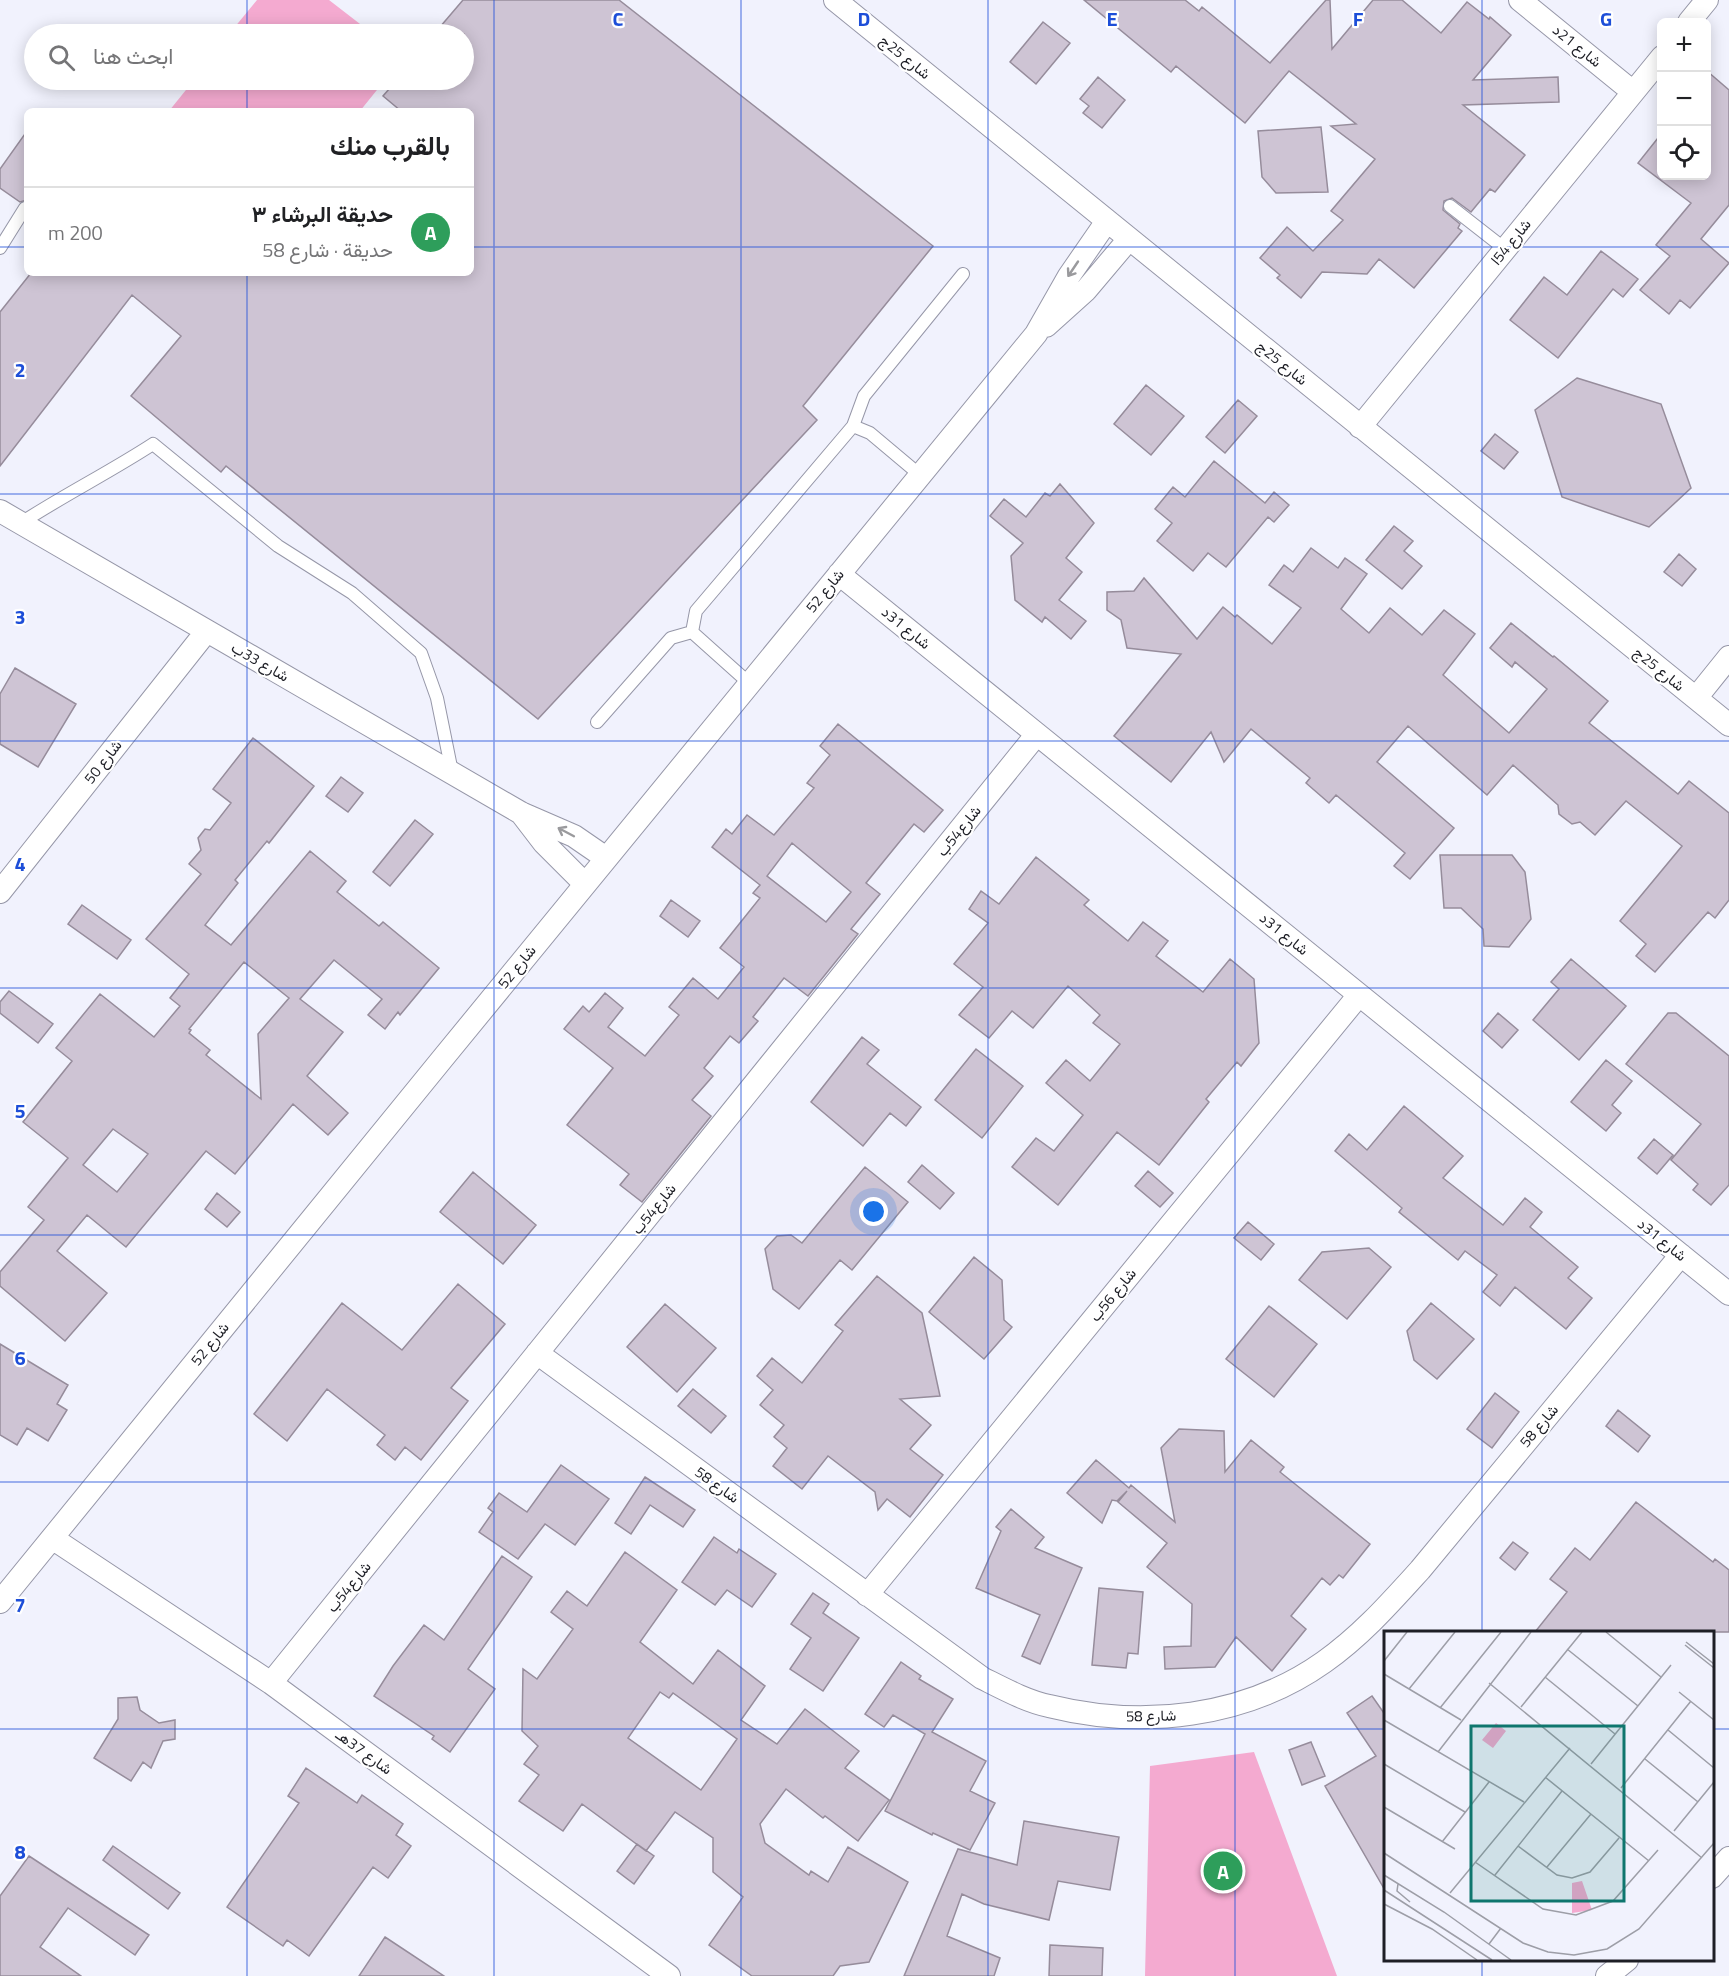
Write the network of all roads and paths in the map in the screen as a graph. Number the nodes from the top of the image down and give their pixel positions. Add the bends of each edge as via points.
1 (835, 0) edge
2 (1520, 0) edge
3 (1707, 0) edge
4 (1692, 18) edge
5 (1657, 63) edge
6 (1634, 92) junction
7 (1450, 206) dead end
8 (24, 210) edge
9 (1107, 221) junction
10 (1129, 239) junction
11 (0, 248) edge
12 (1506, 249) junction
13 (963, 274) dead end
14 (1036, 334) junction
15 (854, 426) junction
16 (1360, 428) junction
17 (920, 475) junction
18 (0, 511) edge
19 (21, 523) junction
20 (839, 574) junction
21 (206, 632) junction
22 (692, 632) junction
23 (1729, 657) edge
24 (749, 683) junction
25 (1695, 698) junction
26 (597, 722) dead end
27 (1729, 725) edge
28 (1037, 734) junction
29 (452, 772) junction
30 (521, 813) junction
31 (606, 858) junction
32 (585, 884) junction
33 (0, 892) edge
34 (1359, 995) junction
35 (1681, 1255) junction
36 (1729, 1294) edge
37 (537, 1353) junction
38 (52, 1538) junction
39 (867, 1595) junction
40 (0, 1602) edge
41 (271, 1683) junction
42 (1729, 1858) edge
43 (1714, 1876) edge
44 (1625, 1961) edge
45 (669, 1976) edge
46 (1607, 1976) edge

1 - 9 street, شارع 25ج
2 - 6 street, شارع 21د
3 - 4 street
5 - 6 street, شارع 54ا
6 - 12 street, شارع 54ا
7 - 12 lane
8 - 11 lane
9 - 10 street, شارع 25ج
9 -> 14 street, شارع 52
10 - 14 street, شارع 52 via 1086,290
10 - 16 street, شارع 25ج
12 - 16 street, شارع 54ا
13 - 15 lane via 864,396
14 - 17 street, شارع 52
15 - 17 lane via 870,433
15 - 22 lane via 696,611
16 - 25 street, شارع 25ج
17 - 20 street, شارع 52
18 - 19 street, شارع 33ب
19 - 21 street, شارع 33ب
19 - 29 lane via 153,444 278,546 352,593 421,653 437,698
20 - 24 street, شارع 52
20 - 28 street, شارع 31د
21 - 29 street, شارع 33ب
21 - 33 street, شارع 50
22 - 24 lane
22 - 26 lane via 671,638
23 - 25 street
24 - 31 street, شارع 52
25 - 27 street, شارع 25ج
28 - 34 street, شارع 31د
28 - 37 street, شارع54ب
29 - 30 street, شارع 33ب
31 -> 30 street, شارع 33ب via 566,831
30 - 32 street, شارع 33ب via 544,843
31 - 32 street, شارع 52
32 - 38 street, شارع 52
34 - 35 street, شارع 31د
34 - 39 street, شارع 56ب
35 - 36 street, شارع 31د
35 - 39 street, شارع 58 via 1381,1613 1323,1663 1276,1689 1226,1707 1151,1718 1048,1706 982,1678
37 - 39 street, شارع 58
37 - 41 street, شارع54ب
38 - 40 street, شارع 52
38 - 41 street, شارع 37هـ
41 - 45 street, شارع 37هـ
42 - 43 street
44 - 46 street

